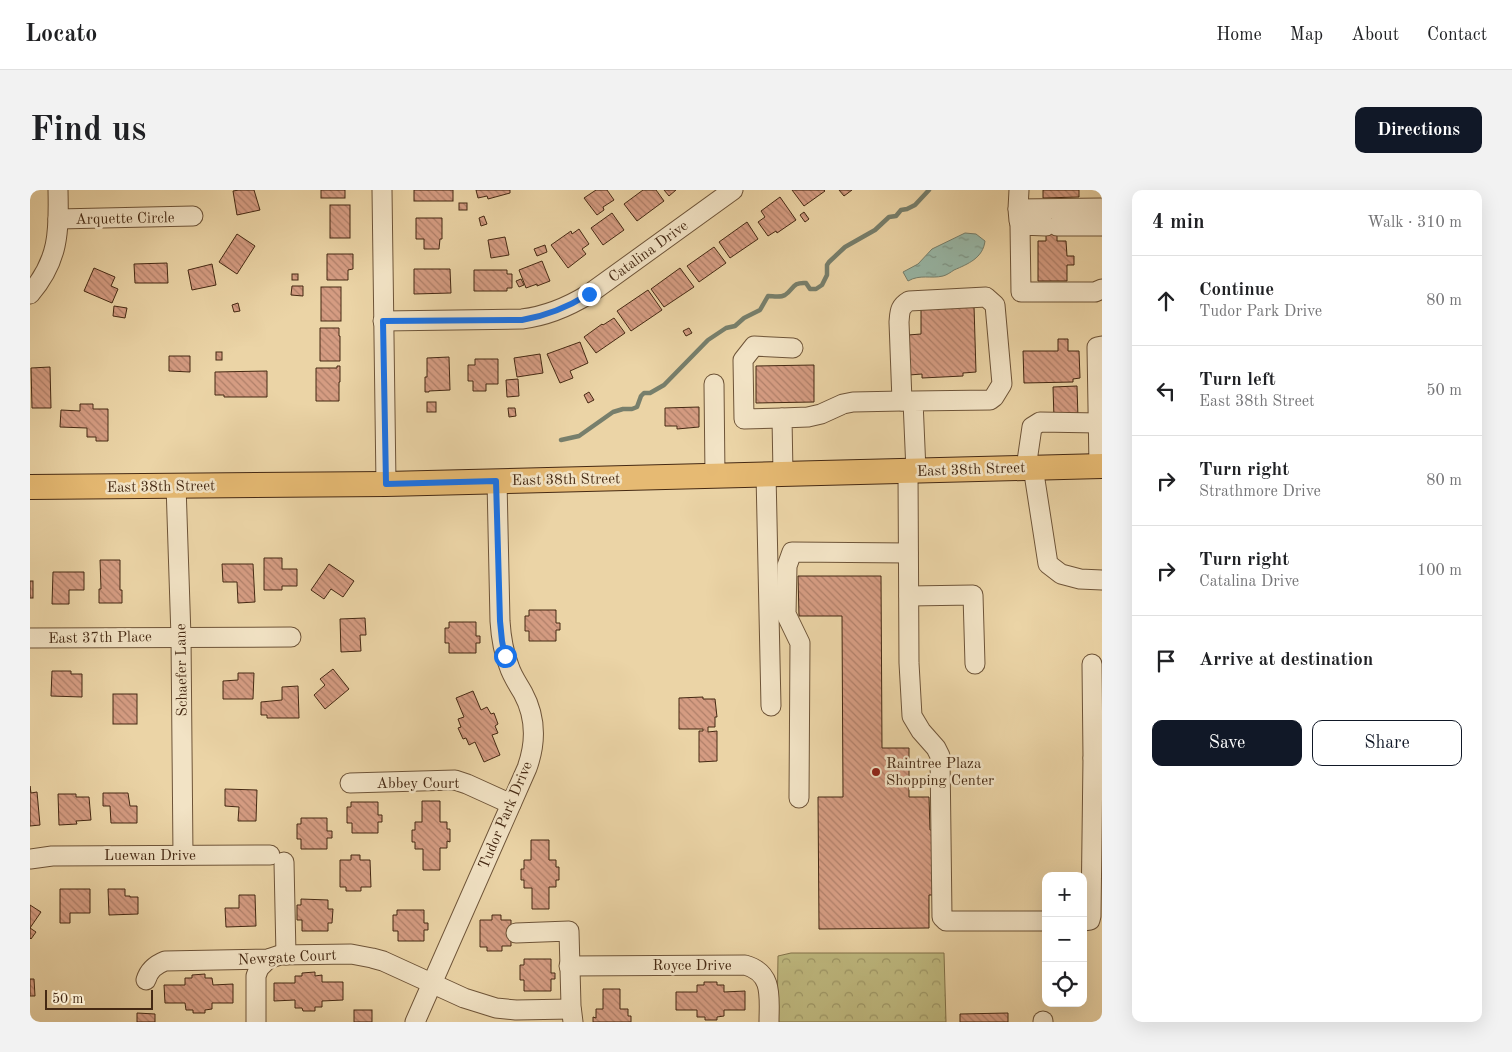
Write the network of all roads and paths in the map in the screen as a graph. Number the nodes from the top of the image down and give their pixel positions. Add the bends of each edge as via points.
1 (58, 190) edge
2 (382, 190) edge
3 (733, 190) edge
4 (1019, 190) edge
5 (1102, 208) edge
6 (193, 216) dead end
7 (1019, 217) junction
8 (58, 219) junction
9 (1102, 226) edge
10 (1102, 289) edge
11 (30, 294) edge
12 (383, 321) junction
13 (1102, 346) edge
14 (793, 348) dead end
15 (714, 384) dead end
16 (1100, 396) edge
17 (908, 401) junction
18 (782, 418) junction
19 (1098, 423) junction
20 (1101, 466) edge
21 (1030, 468) junction
22 (912, 471) junction
23 (774, 474) junction
24 (715, 476) junction
25 (496, 481) junction
26 (386, 484) junction
27 (176, 485) junction
28 (30, 488) edge
29 (908, 553) junction
30 (1102, 580) edge
31 (909, 596) junction
32 (181, 637) junction
33 (291, 637) dead end
34 (30, 638) edge
35 (975, 664) dead end
36 (1092, 664) dead end
37 (772, 706) dead end
38 (1098, 758) edge
39 (350, 784) dead end
40 (799, 798) dead end
41 (511, 804) junction
42 (183, 855) junction
43 (30, 860) edge
44 (1087, 920) edge
45 (1042, 921) edge
46 (516, 933) dead end
47 (277, 957) junction
48 (570, 966) junction
49 (146, 980) dead end
50 (432, 983) junction
51 (572, 1015) edge
52 (256, 1022) edge
53 (415, 1022) edge
54 (769, 1022) edge

1 - 8 street
2 - 12 street
3 - 12 street, Catalina Drive via 589,294 566,307 522,320
4 - 7 street
5 - 7 street
6 - 8 street, Arquette Circle
7 - 9 street via 1051,226
7 - 10 street via 1021,292 1095,292
8 - 11 street via 57,240 51,259
12 - 26 street
13 - 16 street via 1097,347
14 - 18 street via 754,346 743,360 744,418
15 - 24 street
16 - 19 street
17 - 17 street via 990,400 994,397 1002,384 996,305 992,301 986,297 909,301 903,305 899,322
17 - 18 street via 853,402 808,417
17 - 22 street
18 - 23 street
19 - 20 street
19 - 21 street via 1040,422 1032,427
20 - 21 main road, East 38th Street
21 - 22 main road, East 38th Street
21 - 30 street via 1048,564 1061,574
22 - 23 main road, East 38th Street
22 - 29 street
23 - 24 main road, East 38th Street
23 - 37 street
24 - 25 main road, East 38th Street
25 - 26 main road, East 38th Street
25 - 41 street, Tudor Park Drive via 502,641 511,671 529,708 534,735 529,762
26 - 27 main road, East 38th Street
27 - 28 main road, East 38th Street
27 - 32 street, Schaefer Lane
29 - 31 street
29 - 40 street via 792,552 787,566 786,614 800,643
31 - 35 street via 974,595
31 - 45 street via 912,716 940,756 942,917 946,921
32 - 33 street, East 37th Place
32 - 34 street, East 37th Place
32 - 42 street, Schaefer Lane
36 - 38 street
38 - 44 street via 1091,916
39 - 41 street, Abbey Court via 456,780
41 - 50 street, Tudor Park Drive
42 - 43 street, Luewan Drive via 52,856
42 - 47 street, Luewan Drive via 277,858
46 - 48 street via 568,931
47 - 49 street, Newgate Court via 165,961 157,964
47 - 50 street, Newgate Court via 362,956 383,961
47 - 52 street via 259,968 256,976
48 - 51 street
48 - 54 street, Royce Drive via 745,965 760,973 767,984
50 - 51 street, Newgate Court via 464,998 502,1009
50 - 53 street, Tudor Park Drive

